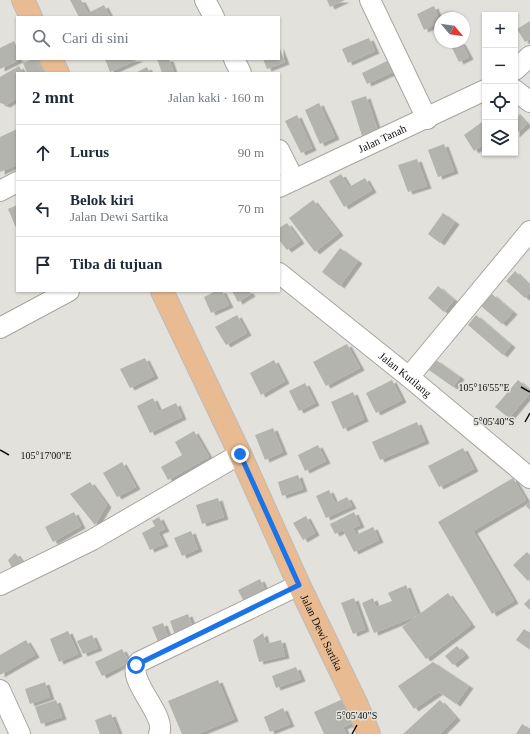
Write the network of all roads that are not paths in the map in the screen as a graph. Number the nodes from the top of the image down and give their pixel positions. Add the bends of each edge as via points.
1 (23, 0) edge
2 (205, 0) edge
3 (370, 0) edge
4 (31, 16) edge
5 (213, 16) edge
6 (530, 56) edge
7 (52, 60) edge
8 (234, 60) edge
9 (518, 67) edge
10 (58, 72) edge
11 (240, 72) edge
12 (482, 92) edge
13 (518, 92) edge
14 (530, 102) edge
15 (427, 119) junction
16 (280, 155) edge
17 (16, 183) edge
18 (286, 184) edge
19 (0, 191) edge
20 (530, 231) edge
21 (280, 274) edge
22 (67, 292) edge
23 (162, 292) edge
24 (0, 328) edge
25 (409, 377) junction
26 (240, 454) junction
27 (530, 478) edge
28 (0, 585) edge
29 (299, 585) junction
30 (0, 690) edge
31 (20, 734) edge
32 (159, 734) edge
33 (369, 734) edge

1 - 4 main road
2 - 5 street
3 - 15 street
6 - 9 street
7 - 10 main road
8 - 11 street
12 - 15 street, Jalan Tanah
13 - 14 street
15 - 18 street, Jalan Tanah
16 - 18 street
17 - 19 street
20 - 25 street
21 - 25 street, Jalan Kutilang
22 - 24 street
23 - 26 main road, Jalan Dewi Sartika
25 - 27 street, Jalan Kutilang
26 - 28 street via 92,540
26 - 29 main road, Jalan Dewi Sartika
29 - 32 street via 136,665 138,680 160,724
29 - 33 main road, Jalan Dewi Sartika
30 - 31 street

